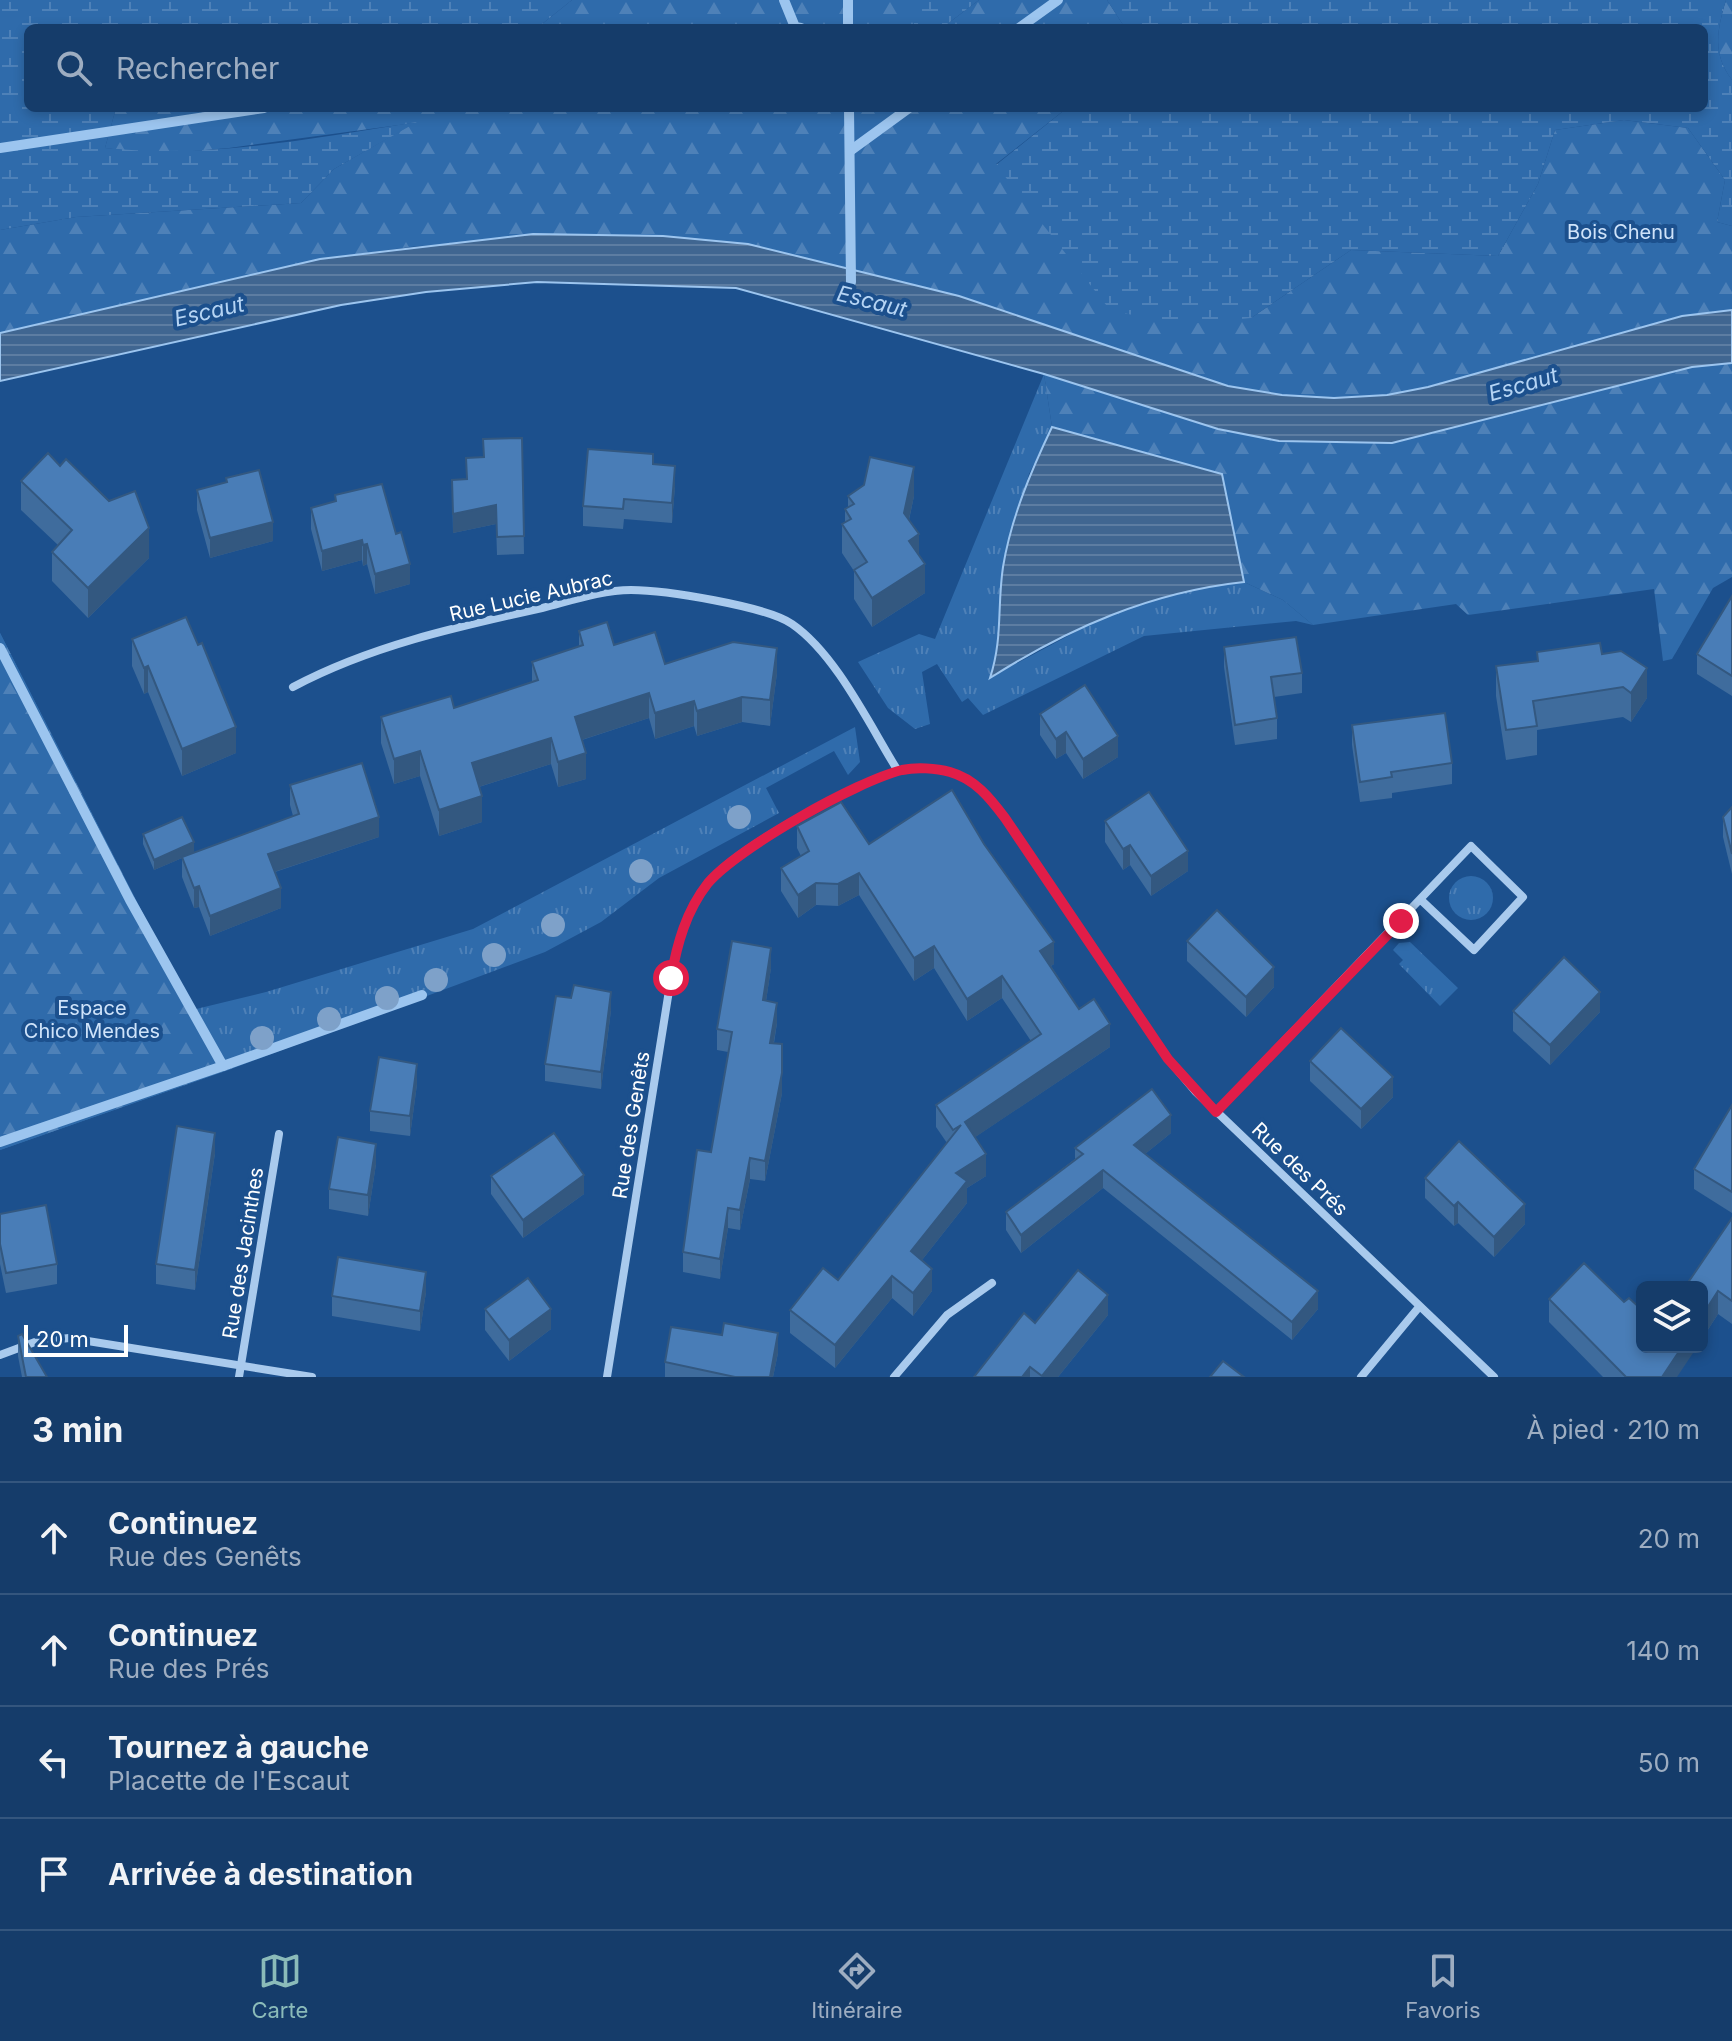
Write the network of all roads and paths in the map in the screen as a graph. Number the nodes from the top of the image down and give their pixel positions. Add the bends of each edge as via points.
1 (293, 687) dead end
2 (898, 771) junction
3 (707, 885) joint
4 (1421, 900) junction
5 (1216, 1112) junction
6 (279, 1134) dead end
7 (992, 1283) dead end
8 (1419, 1307) junction
9 (0, 1355) edge
10 (241, 1365) junction
11 (239, 1377) edge
12 (312, 1377) edge
13 (607, 1377) edge
14 (894, 1377) edge
15 (1361, 1377) edge
16 (1494, 1377) edge

1 - 2 street, Rue Lucie Aubrac via 383,648 600,595 652,591 790,623 822,652
2 - 3 street, Rue des Prés via 767,836
2 - 5 street, Rue des Prés via 949,772 980,788 1168,1059
3 - 13 street, Rue des Genêts via 685,920 675,953
4 - 4 street via 1471,846 1523,897 1474,950
4 - 5 street
5 - 8 street, Rue des Prés
6 - 10 street, Rue des Jacinthes
7 - 14 street via 947,1315
8 - 15 street
8 - 16 street, Rue des Prés
9 - 10 street via 35,1342 69,1338
10 - 11 street, Rue des Jacinthes
10 - 12 street

